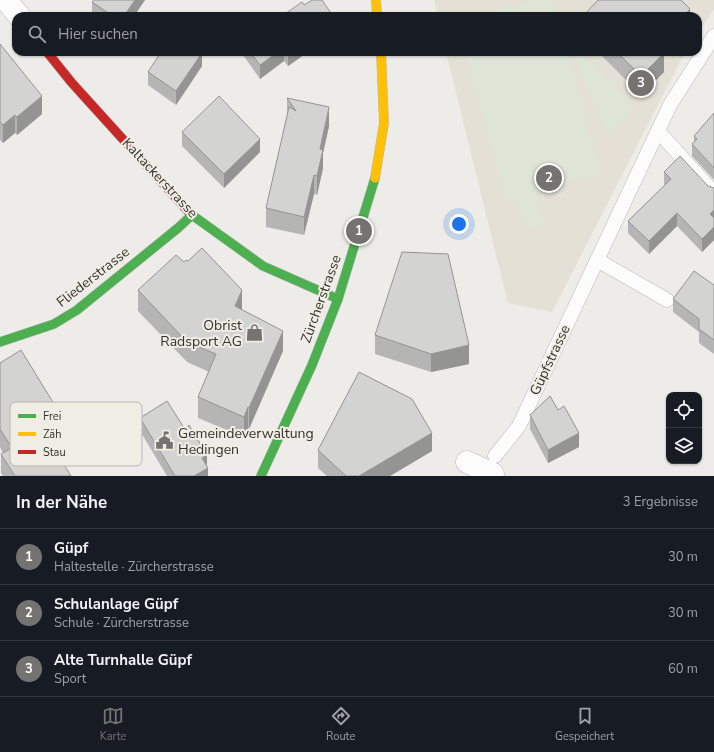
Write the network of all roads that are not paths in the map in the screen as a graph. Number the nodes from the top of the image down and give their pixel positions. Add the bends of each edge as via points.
1 (6, 0) edge
2 (376, 0) edge
3 (16, 12) edge
4 (377, 12) edge
5 (714, 36) edge
6 (702, 55) edge
7 (50, 56) edge
8 (381, 56) edge
9 (701, 56) edge
10 (658, 131) junction
11 (714, 193) edge
12 (192, 215) junction
13 (597, 260) junction
14 (338, 300) junction
15 (668, 300) dead end
16 (0, 342) edge
17 (467, 462) dead end
18 (494, 469) edge
19 (261, 476) edge

1 - 3 street
2 - 4 street
5 - 6 lane, Güpfstrasse
7 - 12 street, Kaltackerstrasse
8 - 14 street, Zürcherstrasse via 384,123 381,150
9 - 10 lane, Güpfstrasse via 670,105
10 - 11 lane
10 - 13 lane, Güpfstrasse
12 - 14 street, Kaltackerstrasse via 263,266
12 - 16 street, Fliederstrasse via 77,310 54,324
13 - 15 lane
13 - 18 lane, Güpfstrasse via 519,426
14 - 19 street, Zürcherstrasse via 312,365
17 - 18 street

